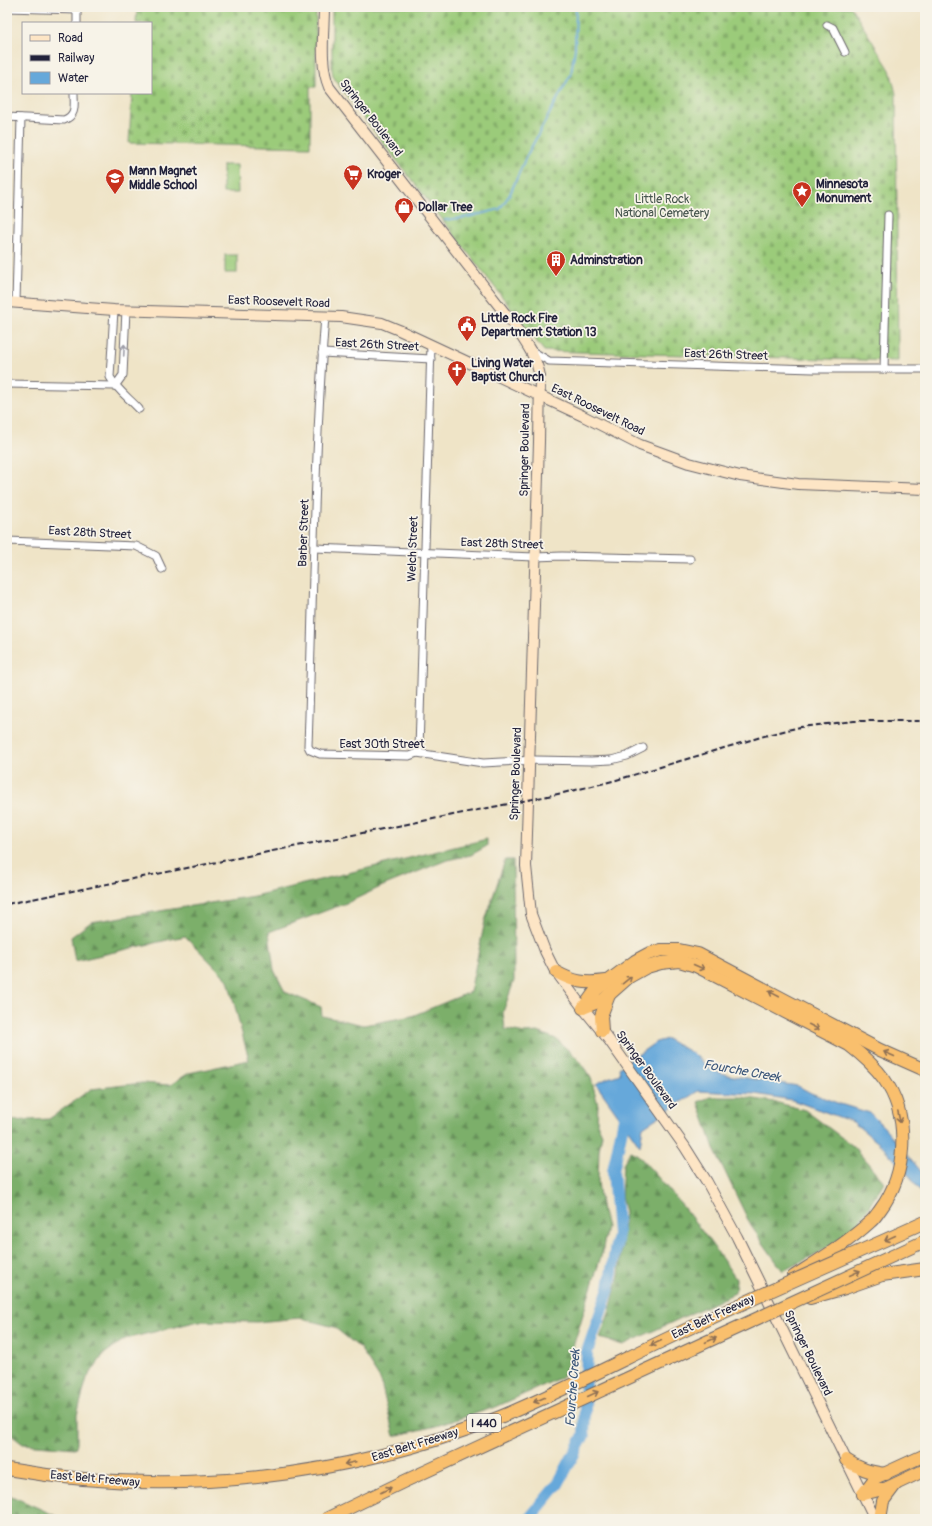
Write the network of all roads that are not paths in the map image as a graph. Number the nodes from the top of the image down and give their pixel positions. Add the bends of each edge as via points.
1 (324, 7) edge
2 (7, 8) edge
3 (77, 8) edge
4 (77, 22) edge
5 (827, 25) dead end
6 (845, 52) dead end
7 (74, 94) edge
8 (7, 118) edge
9 (19, 118) junction
10 (888, 215) dead end
11 (11, 302) edge
12 (114, 310) junction
13 (126, 310) junction
14 (325, 316) junction
15 (431, 345) junction
16 (530, 350) junction
17 (322, 353) junction
18 (430, 359) junction
19 (884, 369) junction
20 (925, 369) edge
21 (7, 384) edge
22 (115, 386) junction
23 (540, 396) junction
24 (139, 409) dead end
25 (925, 489) edge
26 (7, 541) edge
27 (315, 548) junction
28 (424, 552) junction
29 (535, 557) junction
30 (690, 559) dead end
31 (162, 569) dead end
32 (643, 748) dead end
33 (310, 750) joint
34 (417, 753) junction
35 (529, 760) junction
36 (556, 972) junction
37 (607, 981) junction
38 (609, 995) junction
39 (583, 1008) junction
40 (605, 1035) junction
41 (925, 1070) edge
42 (925, 1222) edge
43 (925, 1241) edge
44 (925, 1270) edge
45 (778, 1287) junction
46 (786, 1305) junction
47 (925, 1455) edge
48 (846, 1460) junction
49 (7, 1468) edge
50 (922, 1471) edge
51 (886, 1474) junction
52 (896, 1484) junction
53 (863, 1494) junction
54 (326, 1519) edge
55 (875, 1519) edge
56 (880, 1519) edge

1 - 16 main road, Springer Boulevard via 323,64 329,87 505,313
2 - 3 street
3 - 4 street
5 - 6 street via 835,31
7 - 9 street via 72,115 64,120
8 - 9 street
9 - 11 street
10 - 19 street
11 - 12 main road, East Roosevelt Road
12 - 13 main road, East Roosevelt Road
12 - 22 street via 110,377
13 - 14 main road, East Roosevelt Road
22 -> 13 street via 123,375
14 - 15 main road, East Roosevelt Road via 382,323
14 - 17 street, Barber Street
15 - 18 street, Welch Street
15 - 23 main road, East Roosevelt Road
16 - 19 street, East 26th Street via 549,361
16 - 23 main road, Springer Boulevard via 540,376
17 - 18 street, East 26th Street
17 - 27 street, Barber Street
18 - 28 street, Welch Street
19 - 20 street, East 26th Street
21 - 22 street
22 - 24 street
23 - 25 main road, East Roosevelt Road via 651,450 717,471 798,484
23 - 29 main road, Springer Boulevard
26 - 31 street, East 28th Street via 136,546 156,556
27 - 28 street, East 28th Street
27 - 33 street, Barber Street via 308,746
28 - 29 street, East 28th Street
28 - 34 street, Welch Street
29 - 30 street, East 28th Street
29 - 35 main road, Springer Boulevard
32 - 35 street, East 30th Street via 622,757 591,761
33 - 34 street, East 30th Street via 320,754 409,756
34 - 35 street, East 30th Street via 482,763
35 - 36 main road, Springer Boulevard via 526,866 529,905 537,933
36 - 37 highway via 581,983
36 - 39 main road, Springer Boulevard
37 - 39 highway via 596,990
41 -> 37 highway via 880,1050 698,954 661,950 635,961
38 - 39 highway
38 - 40 highway via 601,1016
38 -> 45 highway, bridge via 629,977 646,967 679,961 696,966 849,1045 871,1063 885,1080 897,1103 902,1130 902,1152 897,1180 888,1200 871,1222 833,1251
39 - 40 main road, Springer Boulevard
40 - 48 main road, Springer Boulevard via 685,1147 722,1208
42 -> 45 highway, East Belt Freeway / I 440, bridge
46 -> 43 highway, East Belt Freeway / I 440, bridge
44 - 46 highway, bridge via 882,1275
45 -> 49 highway, East Belt Freeway / I 440, bridge via 548,1396 420,1445 364,1460 253,1478 167,1483 95,1480
54 -> 46 highway, East Belt Freeway / I 440, bridge
47 - 51 highway
48 - 51 highway via 858,1468
48 - 53 main road, Springer Boulevard
50 - 52 highway
51 - 53 highway via 875,1478
52 - 53 highway
52 - 56 highway via 883,1501
53 - 55 main road, Springer Boulevard

